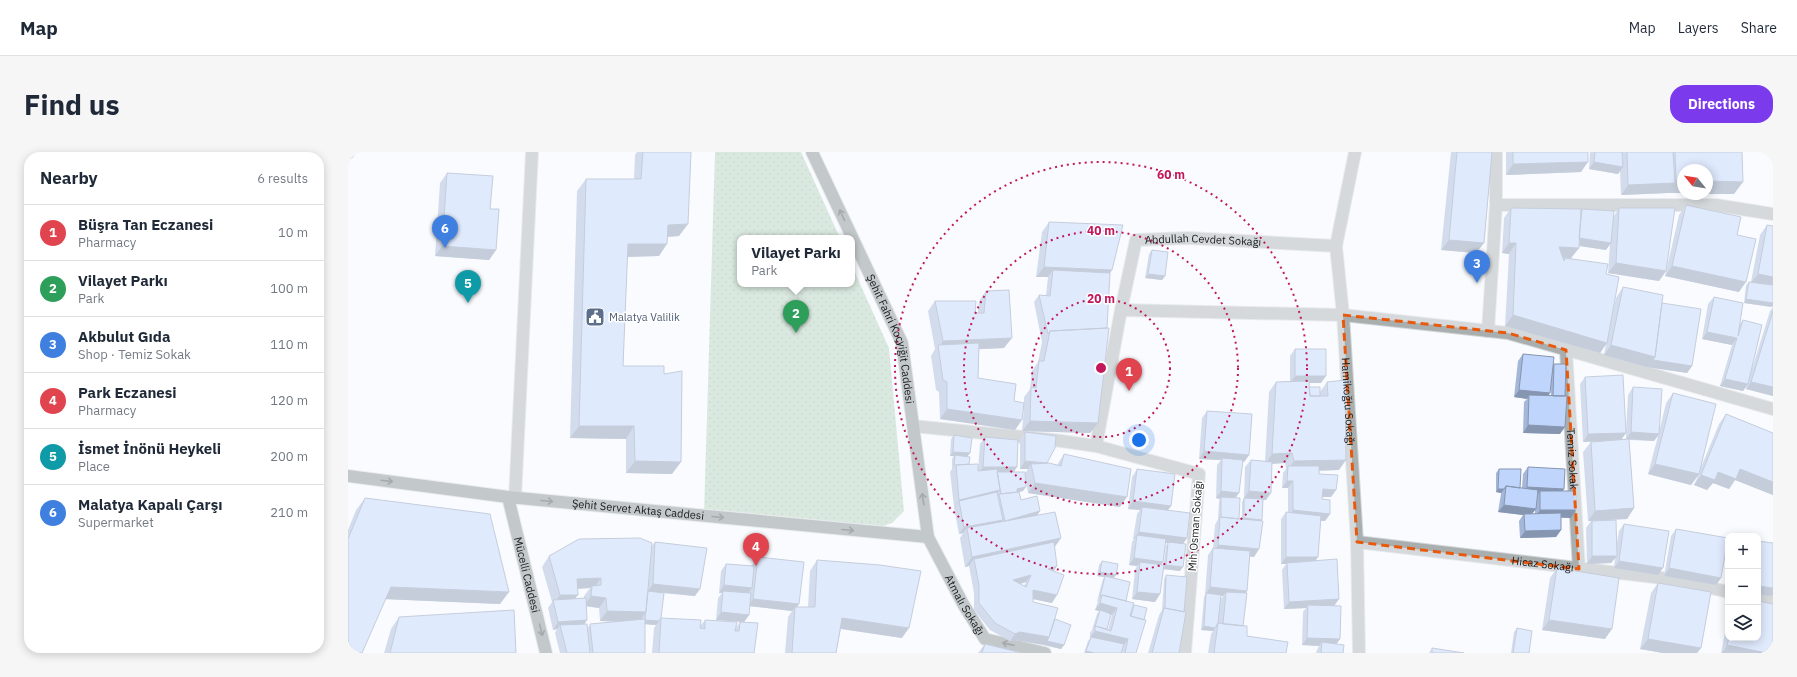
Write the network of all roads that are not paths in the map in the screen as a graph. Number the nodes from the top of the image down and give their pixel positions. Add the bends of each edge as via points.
1 (532, 152) edge
2 (812, 152) edge
3 (1356, 152) edge
4 (1496, 152) edge
5 (1496, 205) junction
6 (1773, 214) edge
7 (851, 235) edge
8 (855, 243) edge
9 (1336, 246) junction
10 (1121, 310) junction
11 (1343, 315) junction
12 (1488, 331) junction
13 (1566, 350) junction
14 (1773, 409) edge
15 (913, 426) junction
16 (1096, 446) junction
17 (348, 476) edge
18 (512, 497) junction
19 (928, 537) junction
20 (1356, 542) junction
21 (1579, 568) junction
22 (1725, 591) edge
23 (1761, 599) edge
24 (1773, 602) edge
25 (546, 653) edge
26 (1046, 653) edge
27 (1185, 653) edge
28 (1359, 653) edge

1 - 18 street
7 -> 2 main road, Şehit Fahri Koçyiğit Caddesi
3 - 9 street, Hamikoğlu Sokağı
4 - 5 street
5 - 6 street via 1716,204
5 - 12 street
15 -> 8 main road, Şehit Fahri Koçyiğit Caddesi via 902,343
9 - 10 street, Abdullah Cevdet Sokağı via 1188,238 1136,240
9 - 11 street, Hamikoğlu Sokağı
10 - 11 street
10 - 16 street, Abdullah Cevdet Sokağı
11 - 12 street
11 - 20 street, Hamikoğlu Sokağı
12 - 13 street via 1508,333
13 - 14 street
13 - 21 street, Temiz Sokak
15 - 16 street, Mıh Osman Sokağı
19 -> 15 main road, Şehit Fahri Koçyiğit Caddesi
16 - 27 street, Mıh Osman Sokağı via 1199,474
17 -> 18 main road, Şehit Servet Aktaş Caddesi
18 -> 19 main road, Şehit Servet Aktaş Caddesi
18 -> 25 main road, Mücelli Caddesi
26 -> 19 main road, Atmalı Sokağı via 985,639 963,604
20 - 21 street, Hicaz Sokağı
20 - 28 street, Hamikoğlu Sokağı
21 - 22 street, Hicaz Sokağı via 1679,580
23 - 24 street

